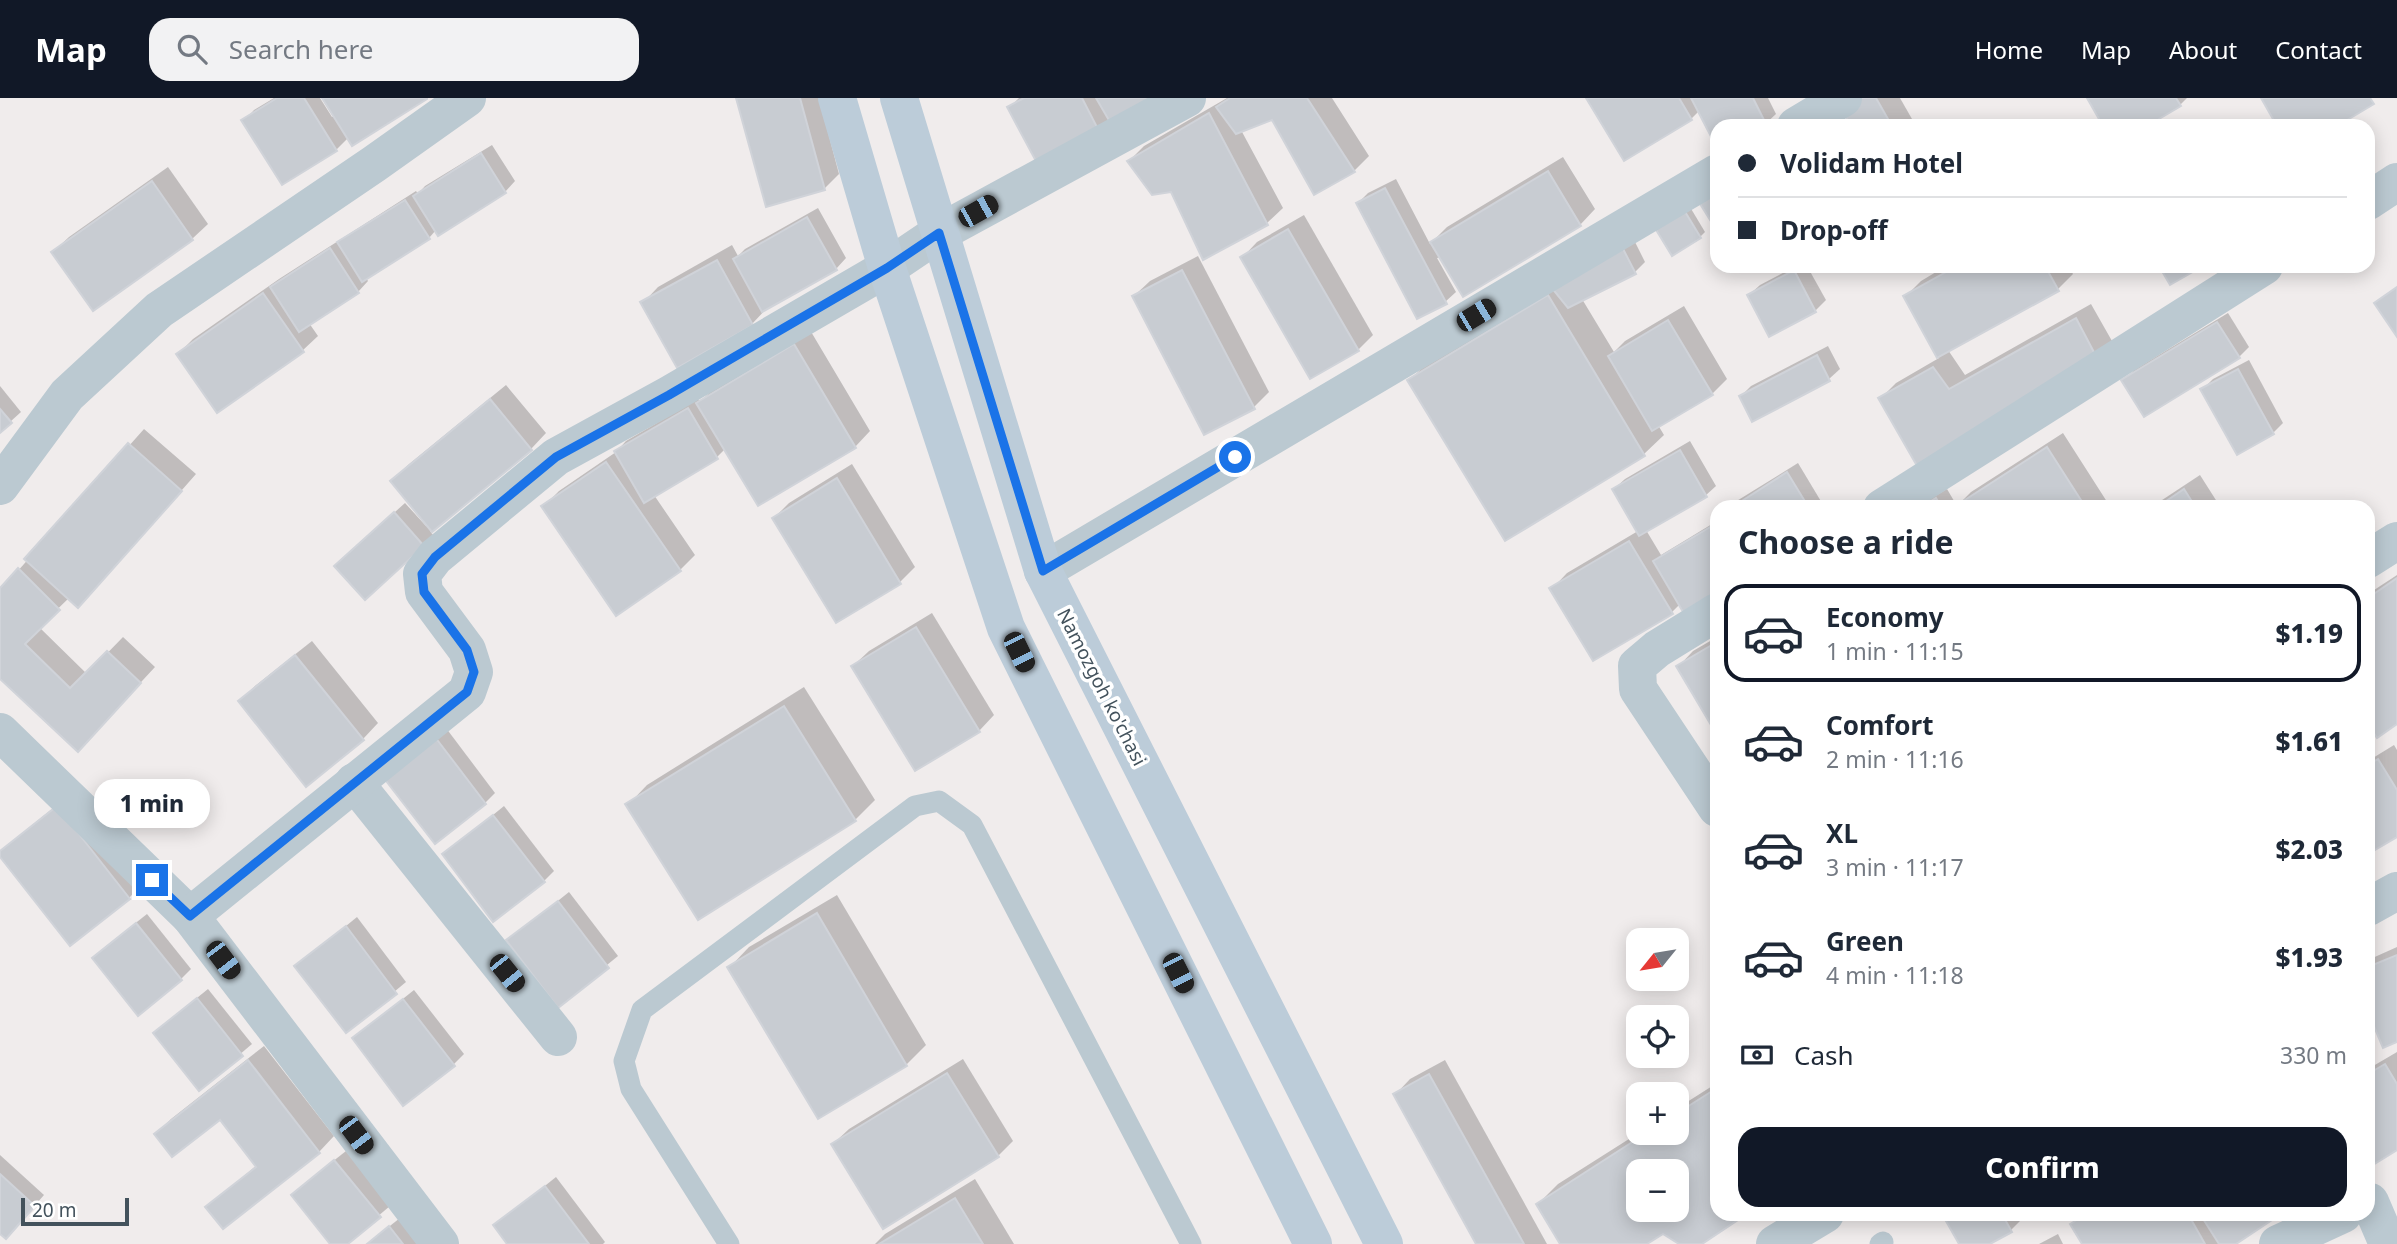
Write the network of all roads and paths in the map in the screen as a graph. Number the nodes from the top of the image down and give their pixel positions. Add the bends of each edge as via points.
1 (467, 98) edge
2 (837, 98) edge
3 (899, 98) edge
4 (1187, 98) edge
5 (1843, 98) edge
6 (1808, 119) edge
7 (1710, 177) edge
8 (2397, 182) edge
9 (2375, 196) edge
10 (939, 233) junction
11 (887, 268) junction
12 (2253, 273) edge
13 (0, 486) edge
14 (1895, 500) edge
15 (2397, 541) edge
16 (2375, 555) edge
17 (1043, 571) junction
18 (1710, 616) edge
19 (0, 732) edge
20 (354, 782) junction
21 (1710, 797) edge
22 (2397, 891) edge
23 (2375, 903) edge
24 (190, 916) junction
25 (558, 1037) dead end
26 (2375, 1215) edge
27 (1813, 1221) edge
28 (2328, 1221) edge
29 (440, 1244) edge
30 (729, 1244) edge
31 (1191, 1244) edge
32 (1313, 1244) edge
33 (1384, 1244) edge
34 (1774, 1244) edge
35 (2278, 1244) edge
36 (2388, 1244) edge

1 - 13 street via 159,310 67,395
2 - 11 main road
3 - 10 main road, Namozgoh ko'chasi
4 - 10 street
5 - 6 street
7 - 17 street
8 - 9 street
10 - 11 street
10 - 17 main road, Namozgoh ko'chasi
11 - 20 street via 556,457 435,557 422,574 424,592 467,650 474,672 467,692
11 - 32 main road via 1006,628
12 - 14 street
15 - 16 street
17 - 33 main road, Namozgoh ko'chasi
18 - 21 street via 1637,666 1638,689
19 - 24 street
20 - 24 street
20 - 25 street
22 - 23 street
24 - 29 street
26 - 36 street
27 - 34 street
28 - 35 street
30 - 31 lane via 631,1089 624,1060 642,1010 915,806 939,801 972,825

